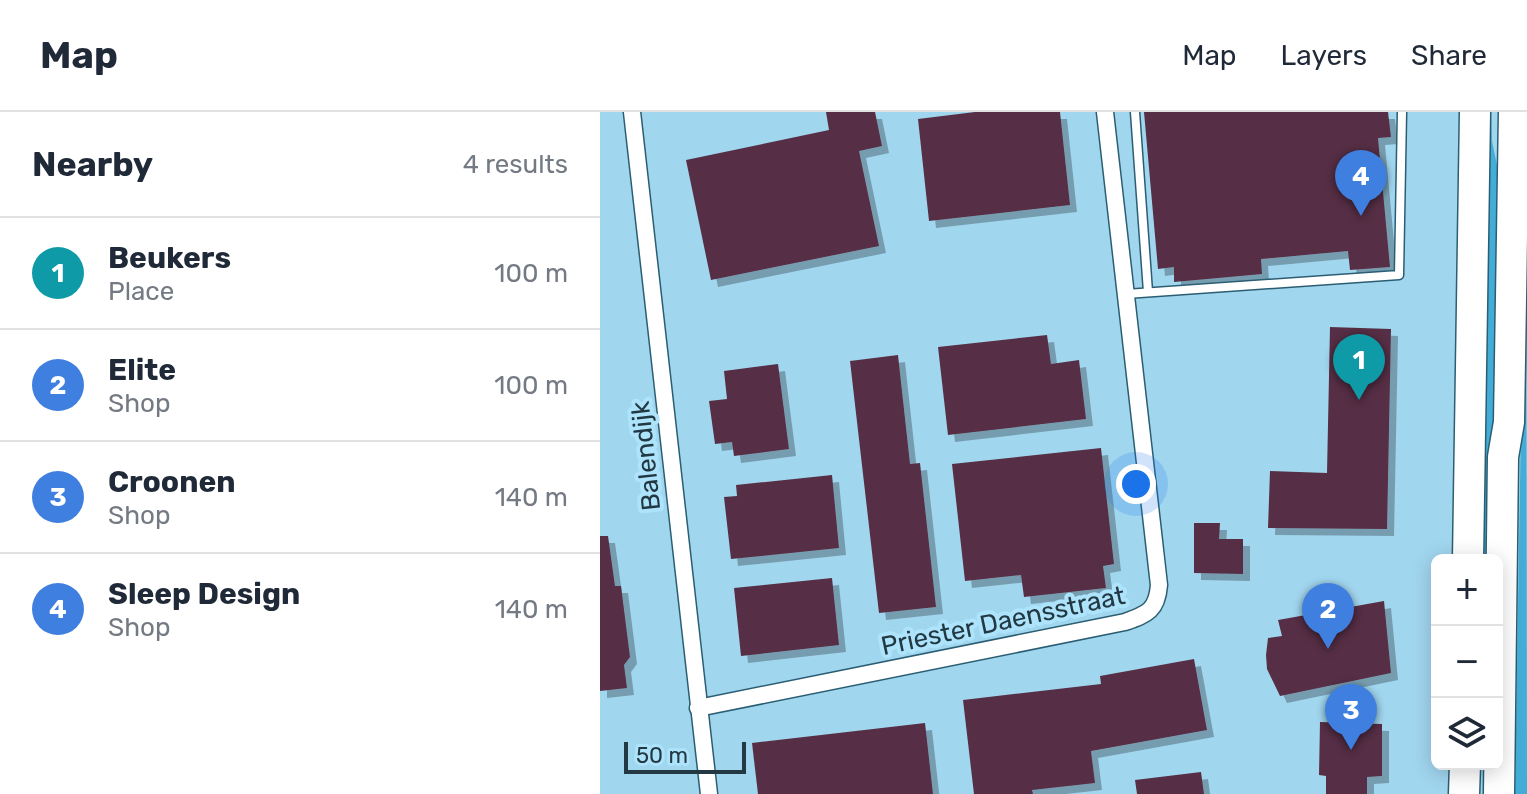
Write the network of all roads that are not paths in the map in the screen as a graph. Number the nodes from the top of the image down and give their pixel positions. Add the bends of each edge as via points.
1 (632, 112) edge
2 (1105, 112) edge
3 (1135, 112) edge
4 (1402, 112) edge
5 (1475, 112) edge
6 (1514, 112) edge
7 (1148, 292) junction
8 (1126, 294) junction
9 (1468, 554) edge
10 (698, 708) junction
11 (1465, 770) edge
12 (709, 794) edge
13 (1464, 794) edge
14 (1499, 794) edge

1 - 10 street, Balendijk
2 - 8 street, Priester Daensstraat
3 - 7 lane
4 - 7 lane via 1399,275
5 - 9 highway
6 - 14 highway
7 - 8 lane
8 - 10 street, Priester Daensstraat via 1159,585 1153,608 1125,622
10 - 12 street, Balendijk
11 - 13 highway

